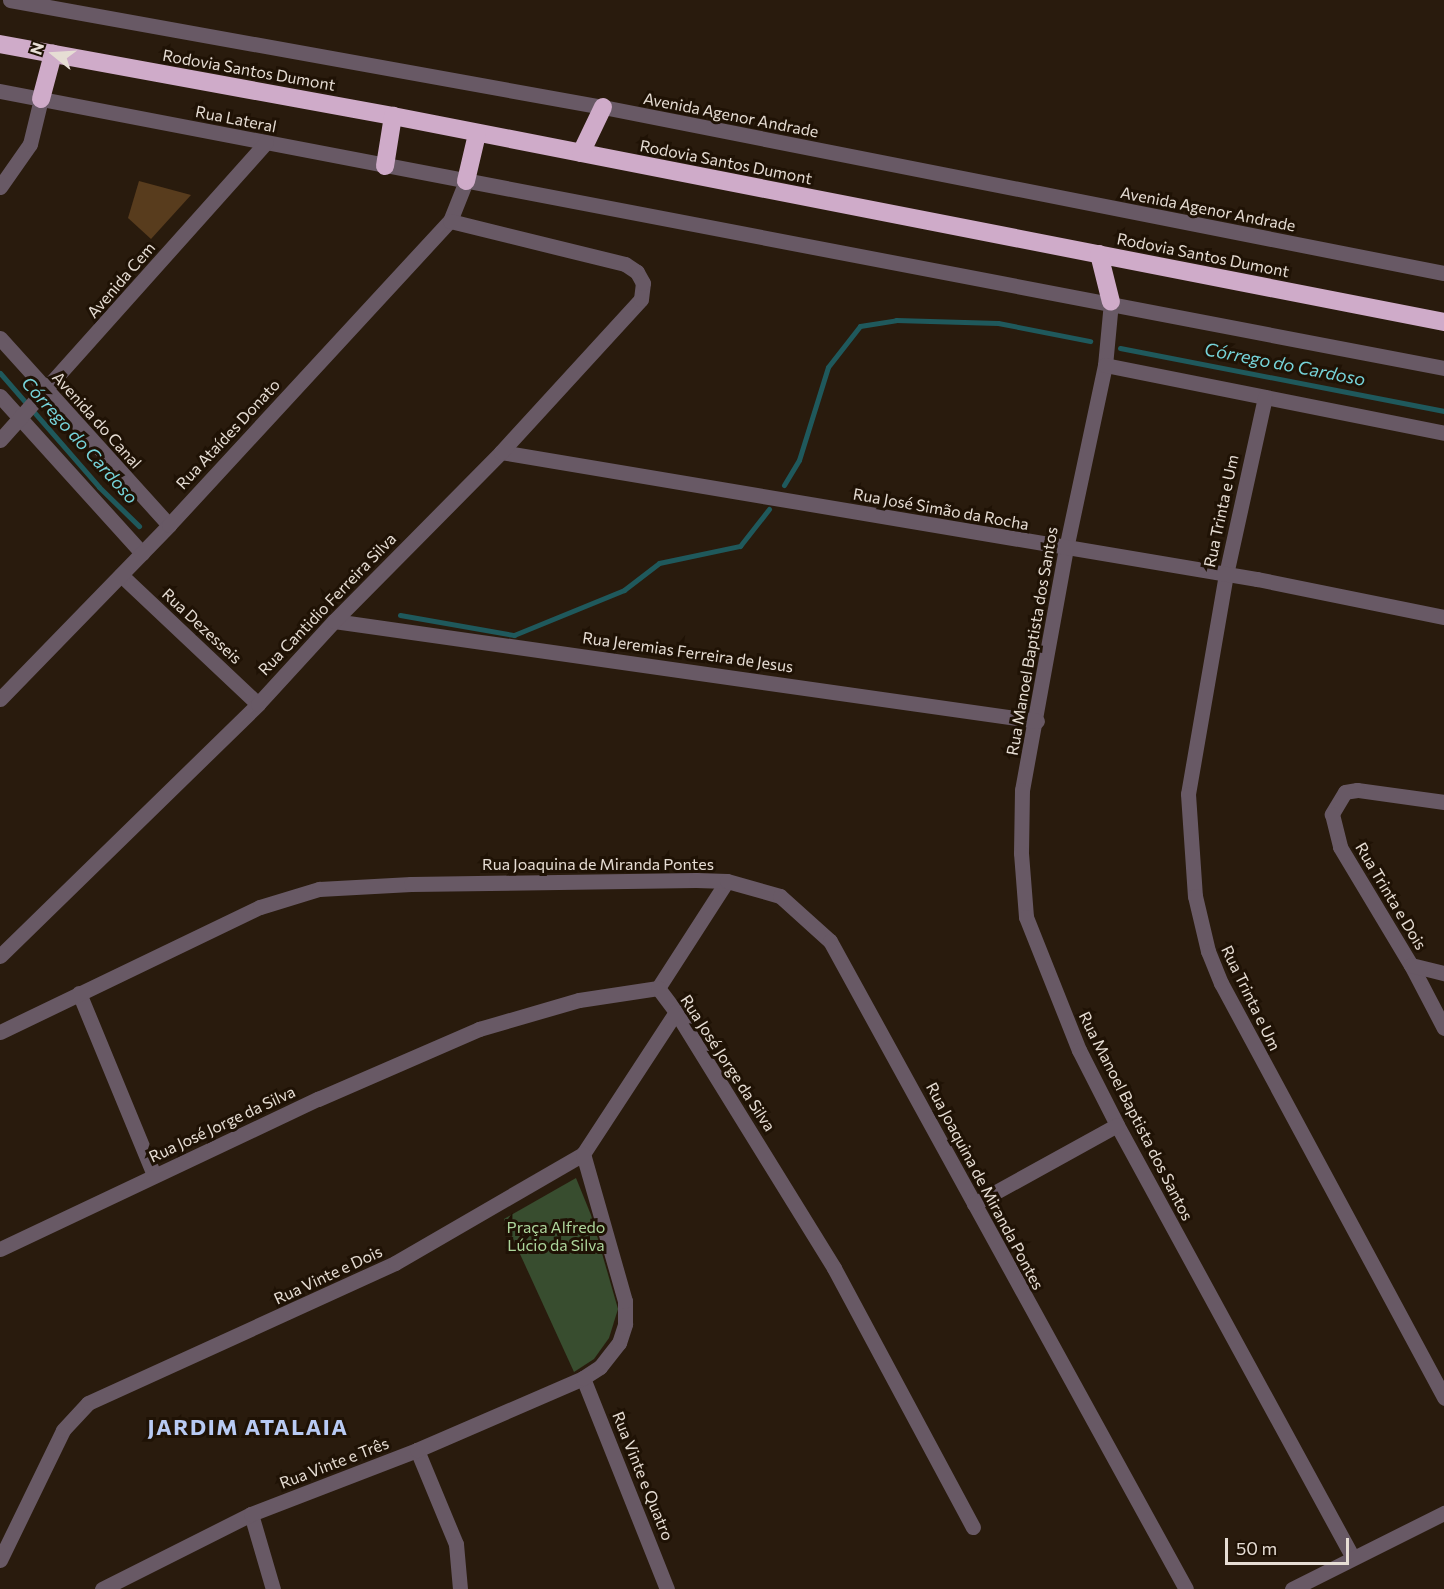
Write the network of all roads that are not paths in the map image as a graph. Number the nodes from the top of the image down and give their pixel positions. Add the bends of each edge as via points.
1 (10, 0) edge
2 (0, 44) edge
3 (53, 54) junction
4 (0, 91) edge
5 (41, 99) junction
6 (603, 107) junction
7 (393, 116) junction
8 (477, 134) junction
9 (266, 143) junction
10 (581, 153) junction
11 (385, 166) junction
12 (466, 181) junction
13 (0, 187) edge
14 (450, 220) junction
15 (1099, 254) junction
16 (1444, 273) edge
17 (1111, 302) junction
18 (1444, 322) edge
19 (0, 338) edge
20 (1105, 365) junction
21 (1444, 368) edge
22 (46, 391) junction
23 (0, 396) edge
24 (1264, 397) junction
25 (20, 419) junction
26 (1444, 433) edge
27 (0, 440) edge
28 (501, 452) junction
29 (168, 525) junction
30 (1066, 548) junction
31 (142, 553) junction
32 (1226, 574) junction
33 (122, 575) junction
34 (1444, 617) edge
35 (334, 621) junction
36 (0, 699) edge
37 (258, 704) junction
38 (1037, 721) junction
39 (1444, 802) edge
40 (727, 881) junction
41 (0, 956) edge
42 (1411, 965) junction
43 (1444, 973) edge
44 (658, 988) junction
45 (79, 993) junction
46 (676, 1012) junction
47 (1444, 1028) edge
48 (0, 1032) edge
49 (1117, 1125) junction
50 (583, 1154) junction
51 (154, 1175) junction
52 (974, 1204) junction
53 (0, 1249) edge
54 (583, 1378) junction
55 (1444, 1398) edge
56 (417, 1450) junction
57 (1444, 1513) edge
58 (251, 1515) junction
59 (973, 1527) dead end
60 (1353, 1557) junction
61 (0, 1560) edge
62 (102, 1589) edge
63 (273, 1589) edge
64 (460, 1589) edge
65 (667, 1589) edge
66 (1186, 1589) edge
67 (1292, 1589) edge

1 - 6 street, Avenida Agenor Andrade
2 - 3 highway, Rodovia Santos Dumont
3 - 5 highway
3 - 7 highway, Rodovia Santos Dumont
4 - 5 street, Rua Lateral
5 - 9 street, Rua Lateral
5 - 13 street via 30,144
6 - 10 highway
6 - 16 street, Avenida Agenor Andrade
7 - 8 highway, Rodovia Santos Dumont
7 - 11 highway
8 - 10 highway, Rodovia Santos Dumont
8 - 12 highway
9 - 11 street, Rua Lateral
9 - 22 street, Avenida Cem
10 - 15 highway, Rodovia Santos Dumont
11 - 12 street, Rua Lateral
12 - 14 street, Rua Ataídes Donato
12 - 17 street
14 - 28 street, Rua Cantidio Ferreira Silva via 625,264 637,272 643,283 641,299 632,313
14 - 29 street, Rua Ataídes Donato
15 - 17 highway
15 - 18 highway, Rodovia Santos Dumont
17 - 20 street, Rua Manoel Baptista dos Santos
17 - 21 street
19 - 22 street, Avenida do Canal
20 - 24 street
20 - 30 street, Rua Manoel Baptista dos Santos
22 - 25 street, Avenida Cem
22 - 29 street, Avenida do Canal
23 - 25 street
24 - 26 street
24 - 32 street, Rua Trinta e Um
25 - 27 street, Avenida Cem
25 - 31 street
28 - 30 street, Rua José Simão da Rocha
28 - 35 street, Rua Cantidio Ferreira Silva
29 - 31 street, Rua Ataídes Donato
30 - 32 street, Rua José Simão da Rocha
30 - 38 street, Rua Manoel Baptista dos Santos
31 - 33 street, Rua Ataídes Donato
32 - 34 street, Rua José Simão da Rocha
32 - 55 street, Rua Trinta e Um via 1188,794 1191,866 1203,934 1245,1031
33 - 36 street, Rua Ataídes Donato
33 - 37 street, Rua Dezesseis
35 - 37 street, Rua Cantidio Ferreira Silva
35 - 38 street, Rua Jeremias Ferreira de Jesus
37 - 41 street, Rua Cantidio Ferreira Silva
38 - 49 street, Rua Manoel Baptista dos Santos via 1020,821 1026,916 1079,1050
39 - 42 street, Rua Trinta e Dois via 1358,790 1346,792 1336,802 1332,814 1350,866
40 - 44 street
40 - 45 street, Rua Joaquina de Miranda Pontes via 411,884 319,889 260,907
40 - 52 street, Rua Joaquina de Miranda Pontes via 780,896 830,940
42 - 43 street
42 - 47 street, Rua Trinta e Dois
44 - 46 street, Rua José Jorge da Silva
44 - 51 street, Rua José Jorge da Silva via 579,1000 479,1029
45 - 48 street, Rua Joaquina de Miranda Pontes
45 - 51 street
46 - 50 street, Rua Vinte e Dois
46 - 59 street, Rua José Jorge da Silva via 834,1268
49 - 52 street
49 - 60 street, Rua Manoel Baptista dos Santos
50 - 54 street via 625,1301 625,1324 619,1343 600,1367
50 - 61 street, Rua Vinte e Dois via 395,1263 88,1403 63,1430
51 - 53 street, Rua José Jorge da Silva
52 - 66 street, Rua Joaquina de Miranda Pontes
54 - 56 street, Rua Vinte e Três
54 - 65 street, Rua Vinte e Quatro
56 - 58 street, Rua Vinte e Três
56 - 64 street via 456,1544
57 - 60 street
58 - 62 street, Rua Vinte e Três
58 - 63 street
60 - 67 street

